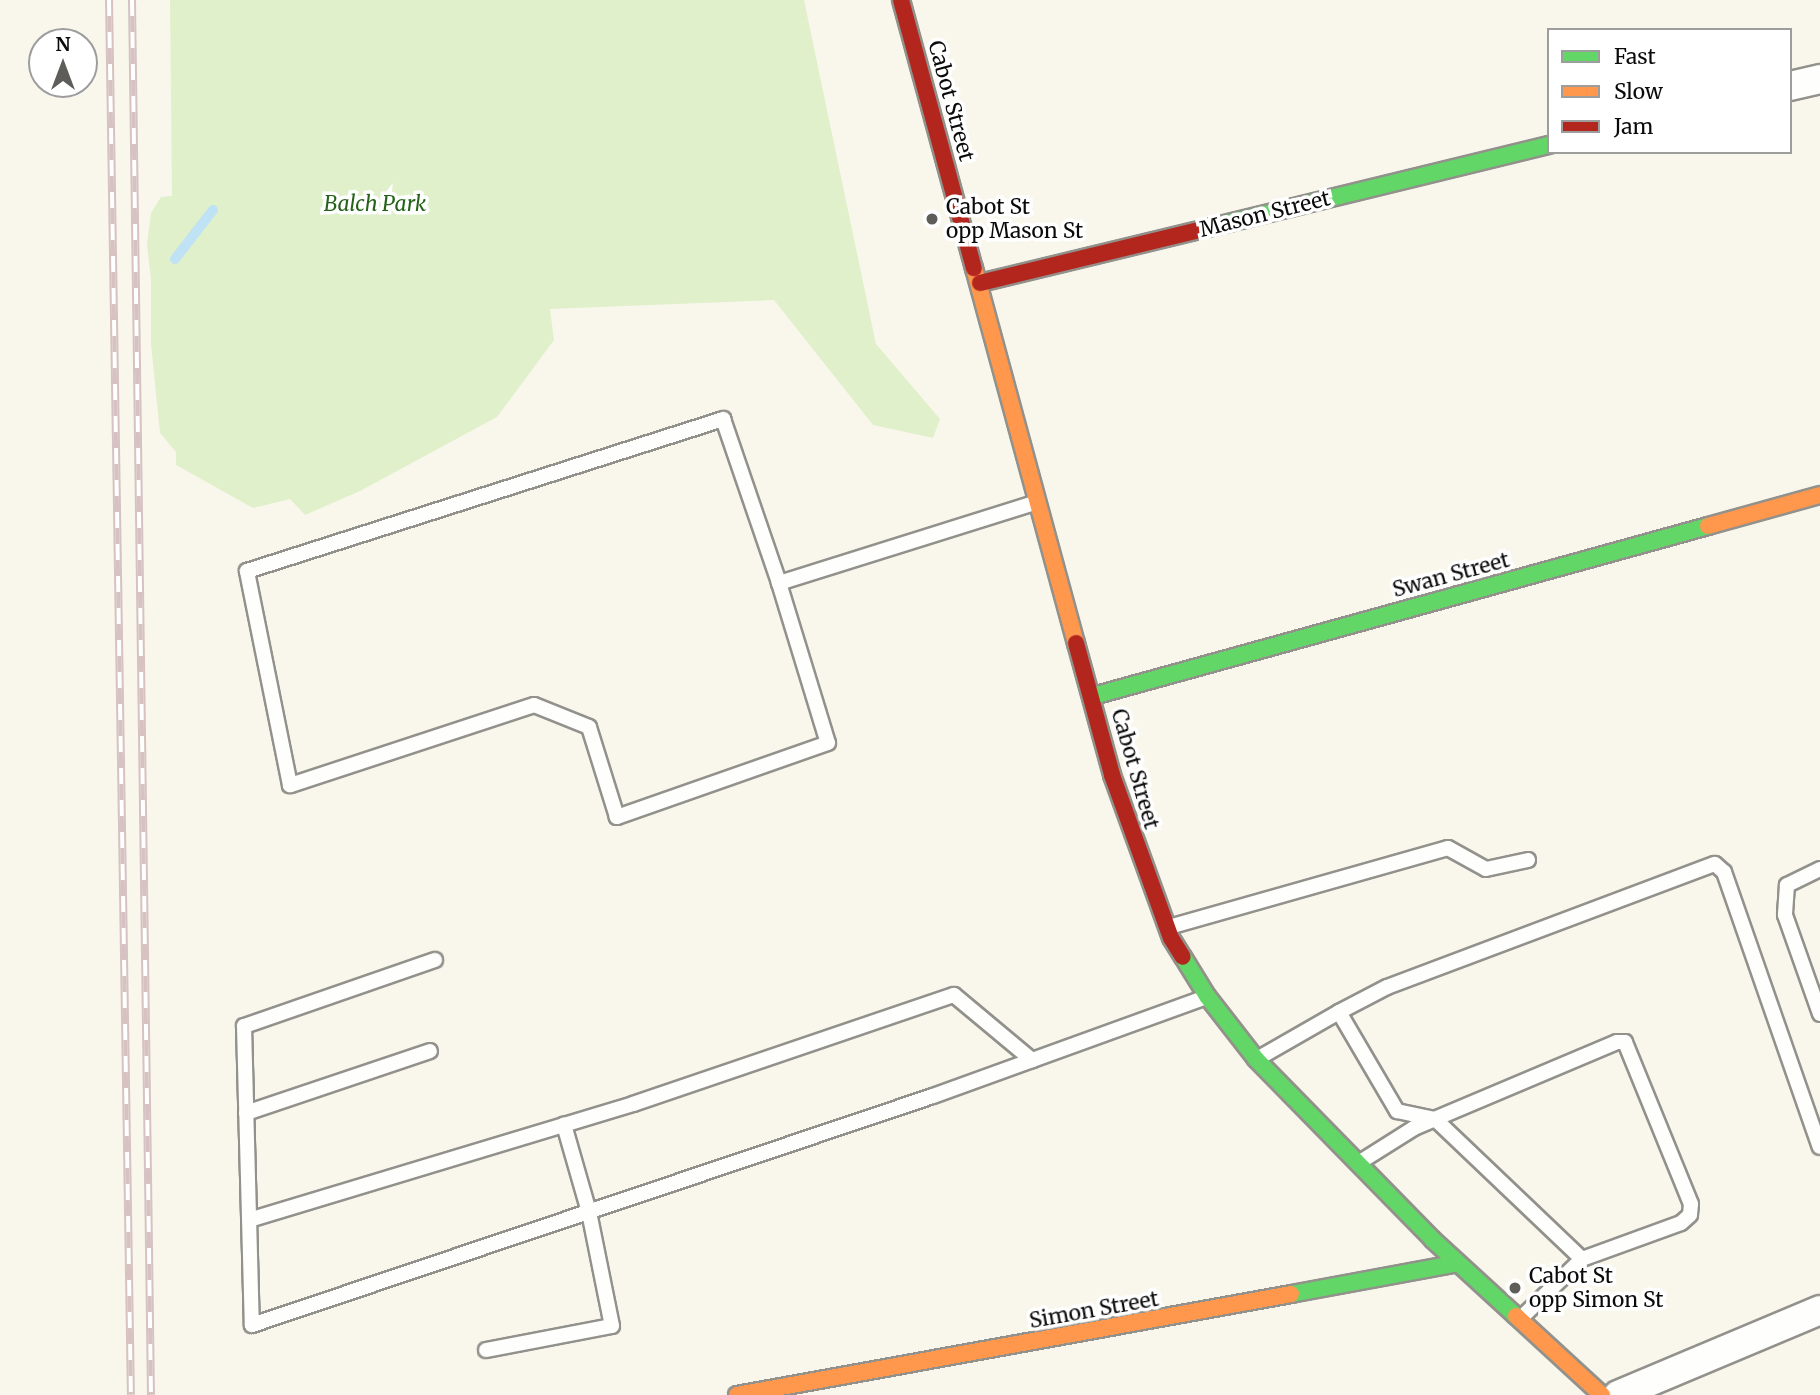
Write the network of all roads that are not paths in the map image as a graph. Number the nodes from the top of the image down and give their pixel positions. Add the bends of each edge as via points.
1 (901, 0) edge
2 (1820, 79) edge
3 (1792, 86) edge
4 (1547, 145) edge
5 (980, 283) junction
6 (1820, 495) edge
7 (1040, 502) junction
8 (779, 583) junction
9 (1093, 696) junction
10 (1528, 860) dead end
11 (1820, 869) edge
12 (1167, 927) junction
13 (435, 960) dead end
14 (1207, 996) junction
15 (1339, 1012) junction
16 (1820, 1014) edge
17 (430, 1051) dead end
18 (1256, 1059) junction
19 (1032, 1060) junction
20 (246, 1113) junction
21 (1435, 1119) junction
22 (564, 1125) junction
23 (1820, 1147) edge
24 (1359, 1163) junction
25 (589, 1212) junction
26 (249, 1220) junction
27 (1582, 1259) junction
28 (1458, 1263) junction
29 (1820, 1310) edge
30 (1520, 1319) junction
31 (486, 1350) dead end
32 (737, 1395) edge
33 (1602, 1395) edge
34 (1618, 1395) edge

1 - 5 main road, Cabot Street
2 - 3 street
4 - 5 main road, Mason Street
5 - 7 main road, Cabot Street
6 - 9 main road, Swan Street
7 - 8 lane
7 - 9 main road, Cabot Street
8 - 8 lane via 723,419 247,570 290,785 534,705 589,727 617,817 828,743
9 - 12 main road, Cabot Street via 1130,830
10 - 12 lane via 1486,869 1448,848
11 - 16 lane via 1787,885 1785,915
12 - 14 main road, Cabot Street
13 - 20 lane via 244,1026
14 - 18 main road, Cabot Street
14 - 19 lane
15 - 18 lane
15 - 21 lane via 1397,1111
15 - 23 lane via 1387,987 1715,864 1724,872
17 - 20 lane
18 - 24 main road, Cabot Street
19 - 22 lane via 954,995
19 - 25 lane
20 - 26 lane
21 - 24 lane
21 - 27 lane
21 - 27 lane via 1625,1042 1691,1204 1690,1215 1681,1223
22 - 25 lane
22 - 26 lane
24 - 28 main road, Cabot Street
25 - 26 lane via 252,1325
25 - 31 lane via 612,1326
27 - 30 lane
28 - 30 main road, Cabot Street
28 - 32 main road, Simon Street
29 - 34 street
30 - 33 main road, Cabot Street

